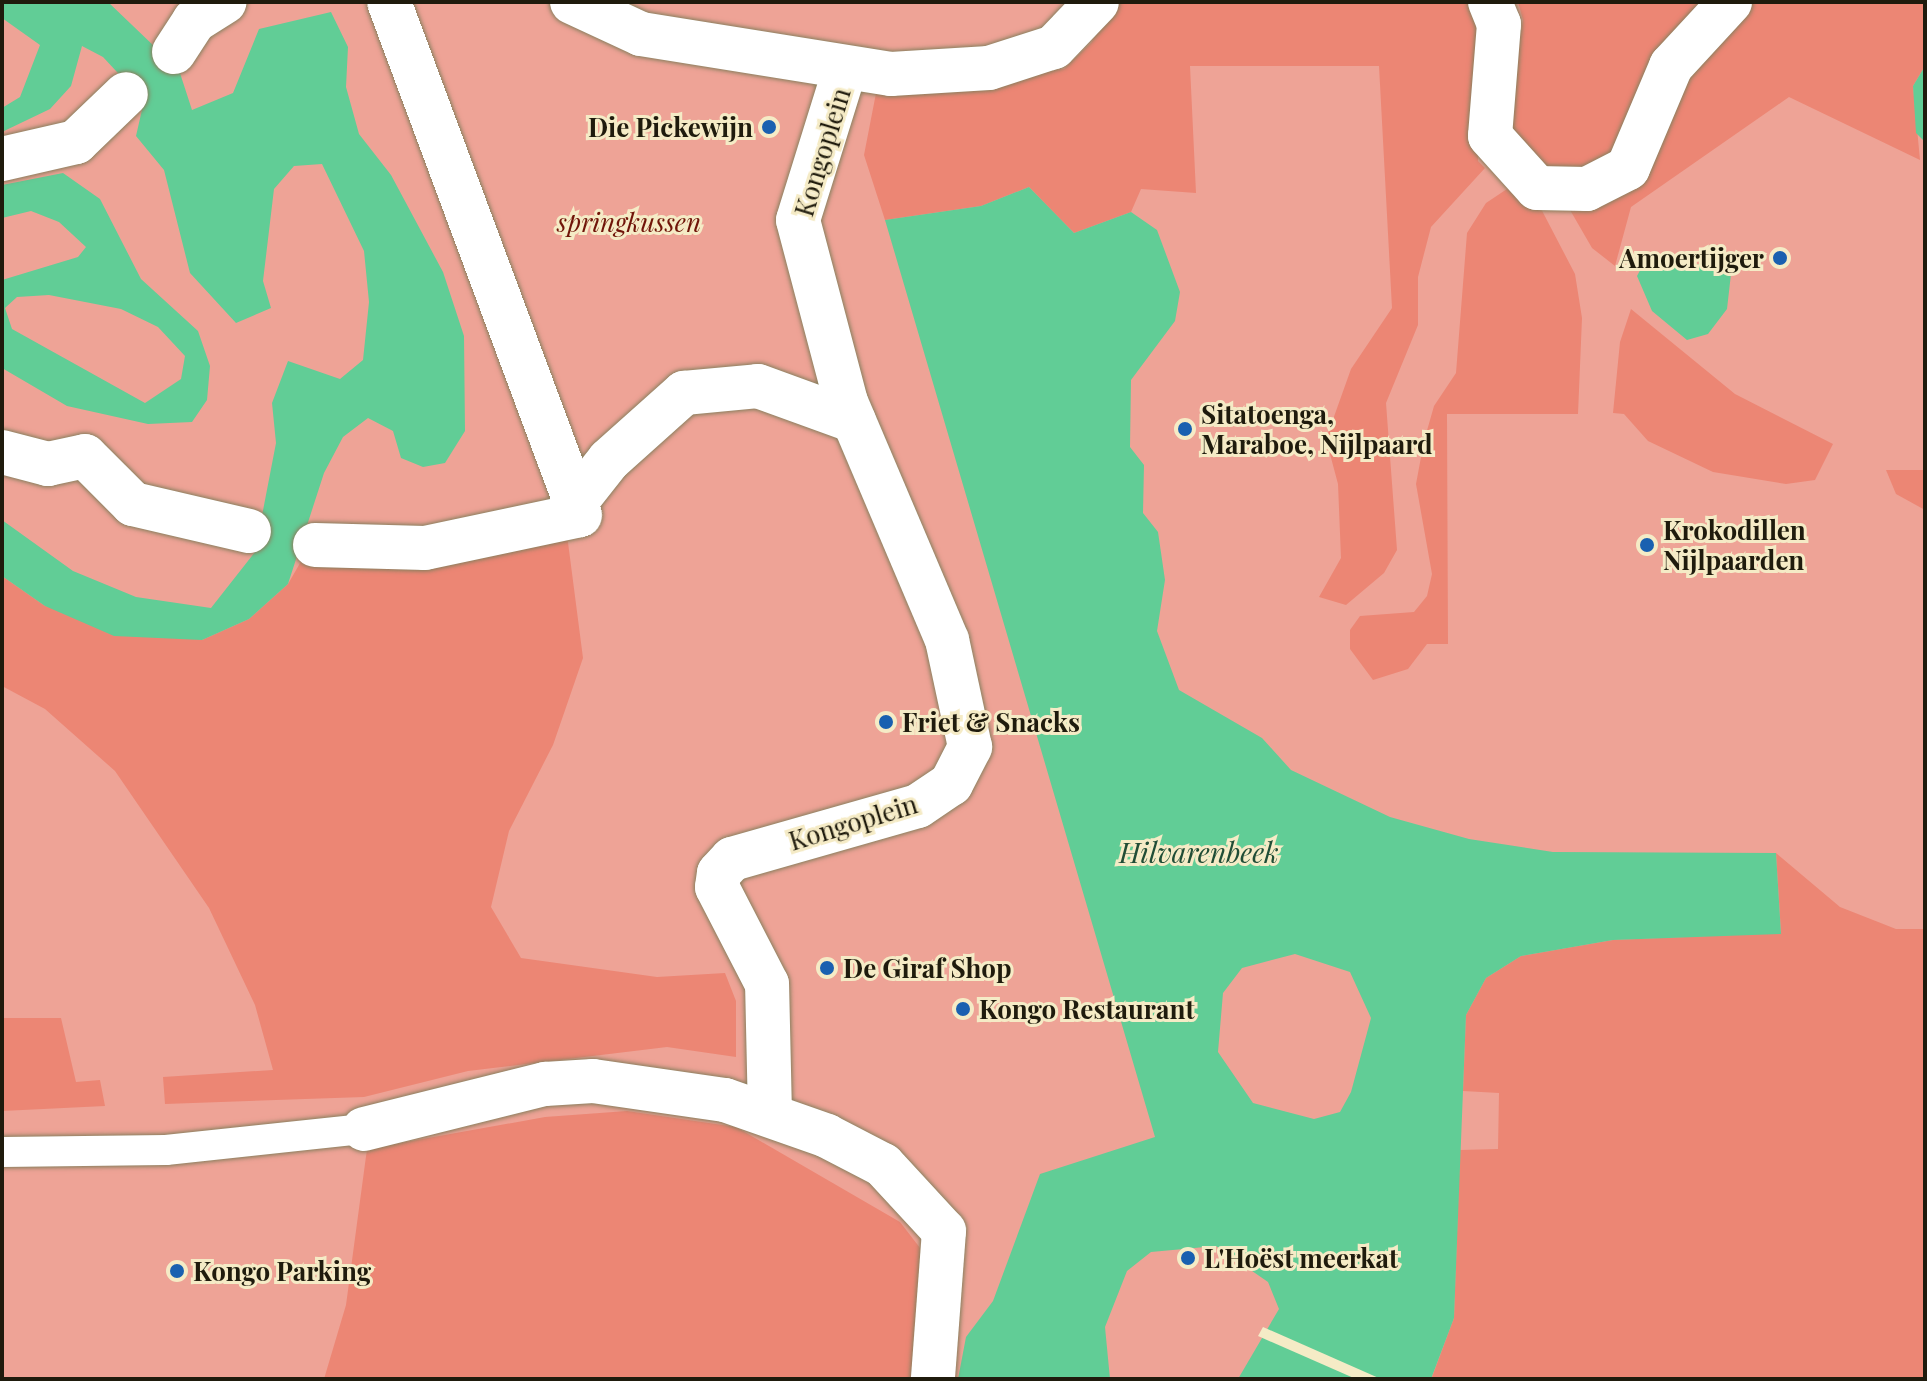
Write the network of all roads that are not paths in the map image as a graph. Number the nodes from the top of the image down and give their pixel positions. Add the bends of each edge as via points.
1 (225, 2) edge
2 (389, 2) edge
3 (572, 2) edge
4 (1097, 2) edge
5 (1490, 2) edge
6 (1730, 2) edge
7 (174, 52) dead end
8 (845, 69) junction
9 (126, 94) dead end
10 (2, 159) edge
11 (854, 421) junction
12 (2, 452) edge
13 (575, 503) junction
14 (249, 531) dead end
15 (315, 545) dead end
16 (770, 1114) junction
17 (364, 1129) joint
18 (2, 1152) edge
19 (933, 1379) edge

1 - 7 street via 194,21
2 - 13 street
3 - 8 street via 641,34
4 - 8 street via 1054,47 989,68
5 - 6 street via 1499,24 1490,136 1537,188 1587,189 1628,168 1671,66
8 - 11 street, Kongoplein via 798,220
9 - 10 street via 76,142
11 - 13 street via 758,386 684,393 609,460
11 - 16 street, Kongoplein via 947,640 970,747 951,784 918,806 732,859 719,873 717,887 767,984
12 - 14 street via 48,464 85,456 133,504
13 - 15 street via 580,515 573,518 425,548
16 - 17 street via 651,1085 593,1081 545,1084
16 - 19 street via 883,1165 944,1231
17 - 18 lane via 166,1150

